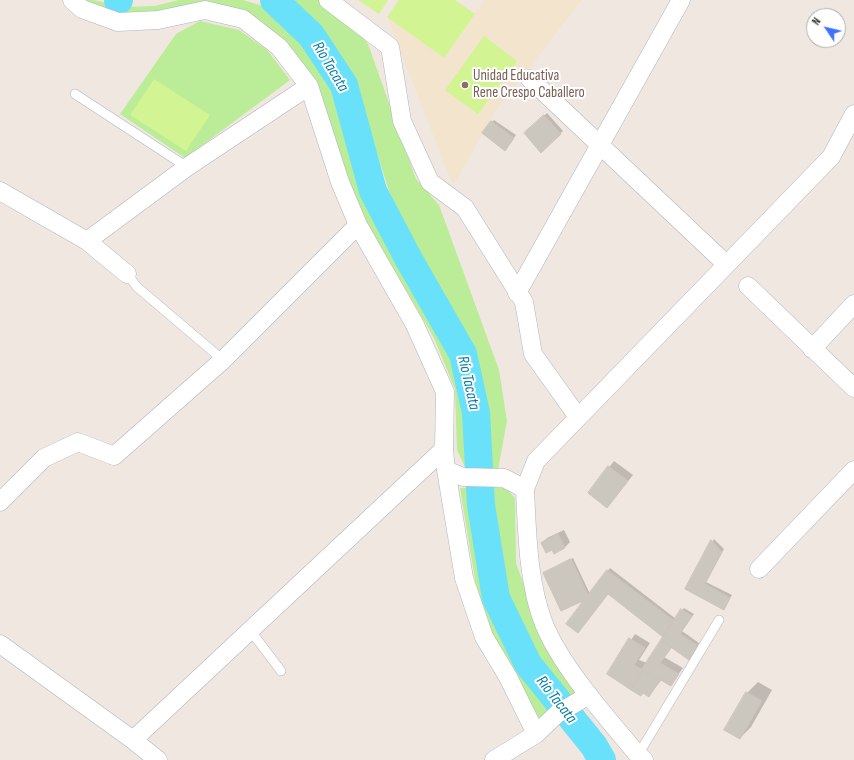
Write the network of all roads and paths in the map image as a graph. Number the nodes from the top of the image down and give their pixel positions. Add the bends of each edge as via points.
1 (72, 0) edge
2 (328, 0) edge
3 (681, 0) edge
4 (530, 79) dead end
5 (309, 86) junction
6 (75, 94) dead end
7 (854, 114) edge
8 (600, 146) junction
9 (187, 167) junction
10 (0, 191) edge
11 (358, 225) junction
12 (87, 241) junction
13 (726, 264) junction
14 (127, 274) joint
15 (748, 286) dead end
16 (517, 293) junction
17 (854, 304) edge
18 (812, 349) junction
19 (223, 360) junction
20 (854, 388) edge
21 (578, 417) junction
22 (444, 449) junction
23 (446, 470) junction
24 (854, 470) edge
25 (525, 489) junction
26 (0, 502) edge
27 (759, 569) dead end
28 (719, 620) dead end
29 (250, 630) junction
30 (0, 644) edge
31 (281, 671) dead end
32 (583, 698) junction
33 (536, 734) junction
34 (133, 740) junction
35 (641, 758) edge
36 (158, 760) edge
37 (494, 760) edge

1 - 5 street via 82,9 118,22 158,20 205,10 243,19 279,47
2 - 16 street via 390,47 402,121 430,182 465,208
3 - 8 street
4 - 8 street
5 - 9 street
5 - 11 street via 340,182
6 - 9 lane
7 - 13 street via 831,157
8 - 13 street
8 - 16 street
9 - 12 street
10 - 12 street
11 - 19 street
11 - 22 street via 415,324 445,392
12 - 14 street
13 - 21 street
14 - 19 lane via 137,287
15 - 18 street
16 - 21 street via 524,302 533,354
17 - 18 street
18 - 20 street
19 - 26 street via 114,456 78,442 44,458
21 - 25 street via 536,461
22 - 23 street
22 - 29 street
23 - 25 street via 464,477 504,478
23 - 33 street via 464,578 484,637 508,677
24 - 27 street
25 - 32 street via 535,597 544,625
28 - 35 lane
29 - 31 lane
29 - 34 street
30 - 34 street
32 - 33 street via 556,714
32 - 35 street
33 - 37 street
34 - 36 street

